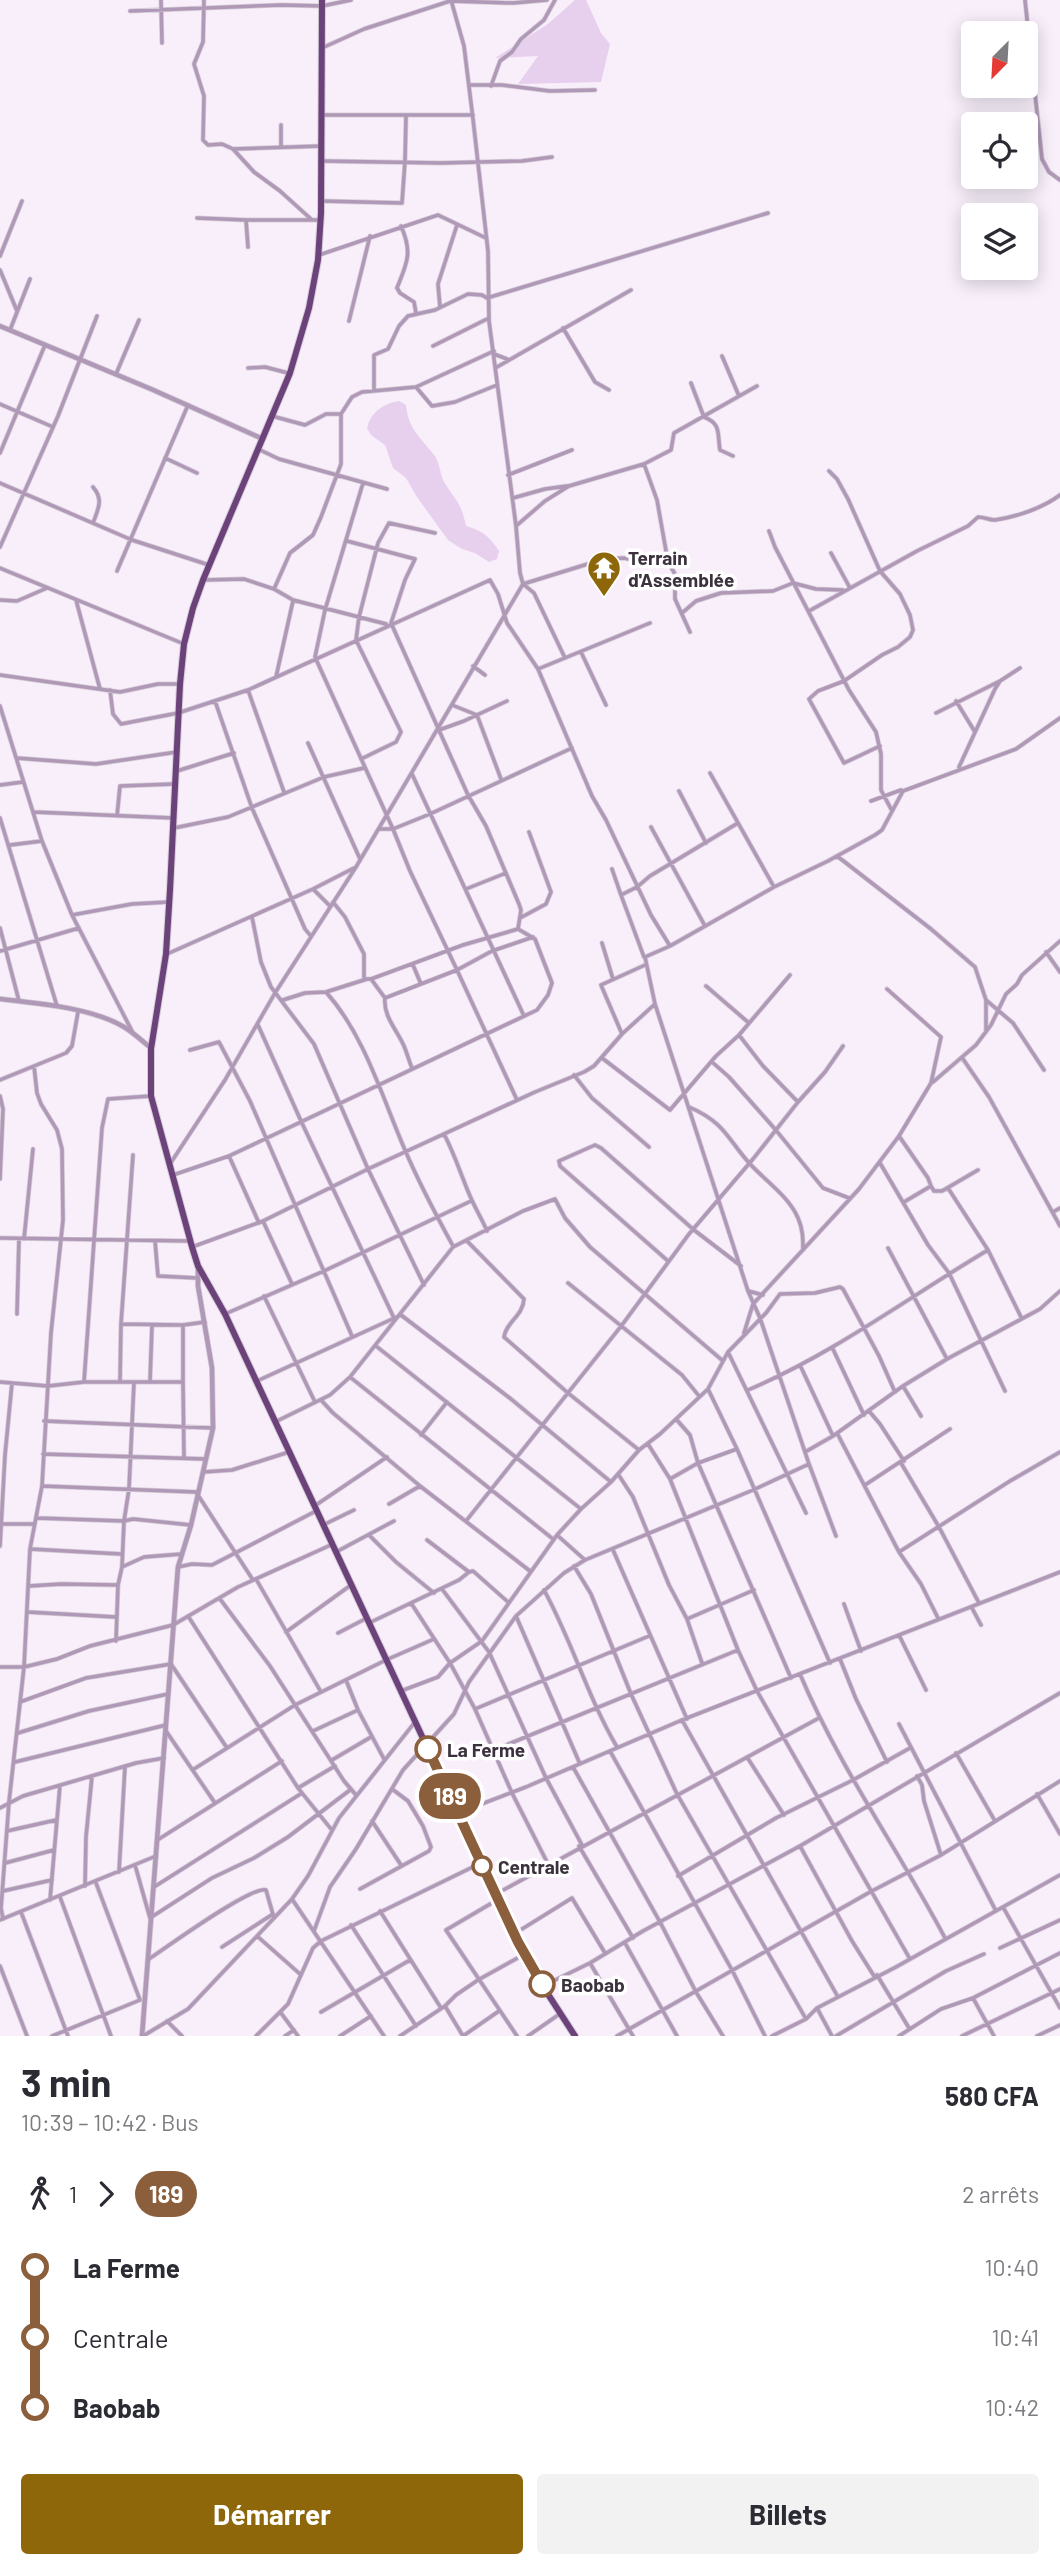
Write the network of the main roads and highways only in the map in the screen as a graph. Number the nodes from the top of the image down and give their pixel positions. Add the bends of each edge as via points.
1 (322, 3) edge
2 (575, 2036) edge

1 - 2 highway via 322,201 319,256 309,308 290,373 203,580 184,644 166,954 151,1049 151,1096 198,1266 257,1381 514,1934

